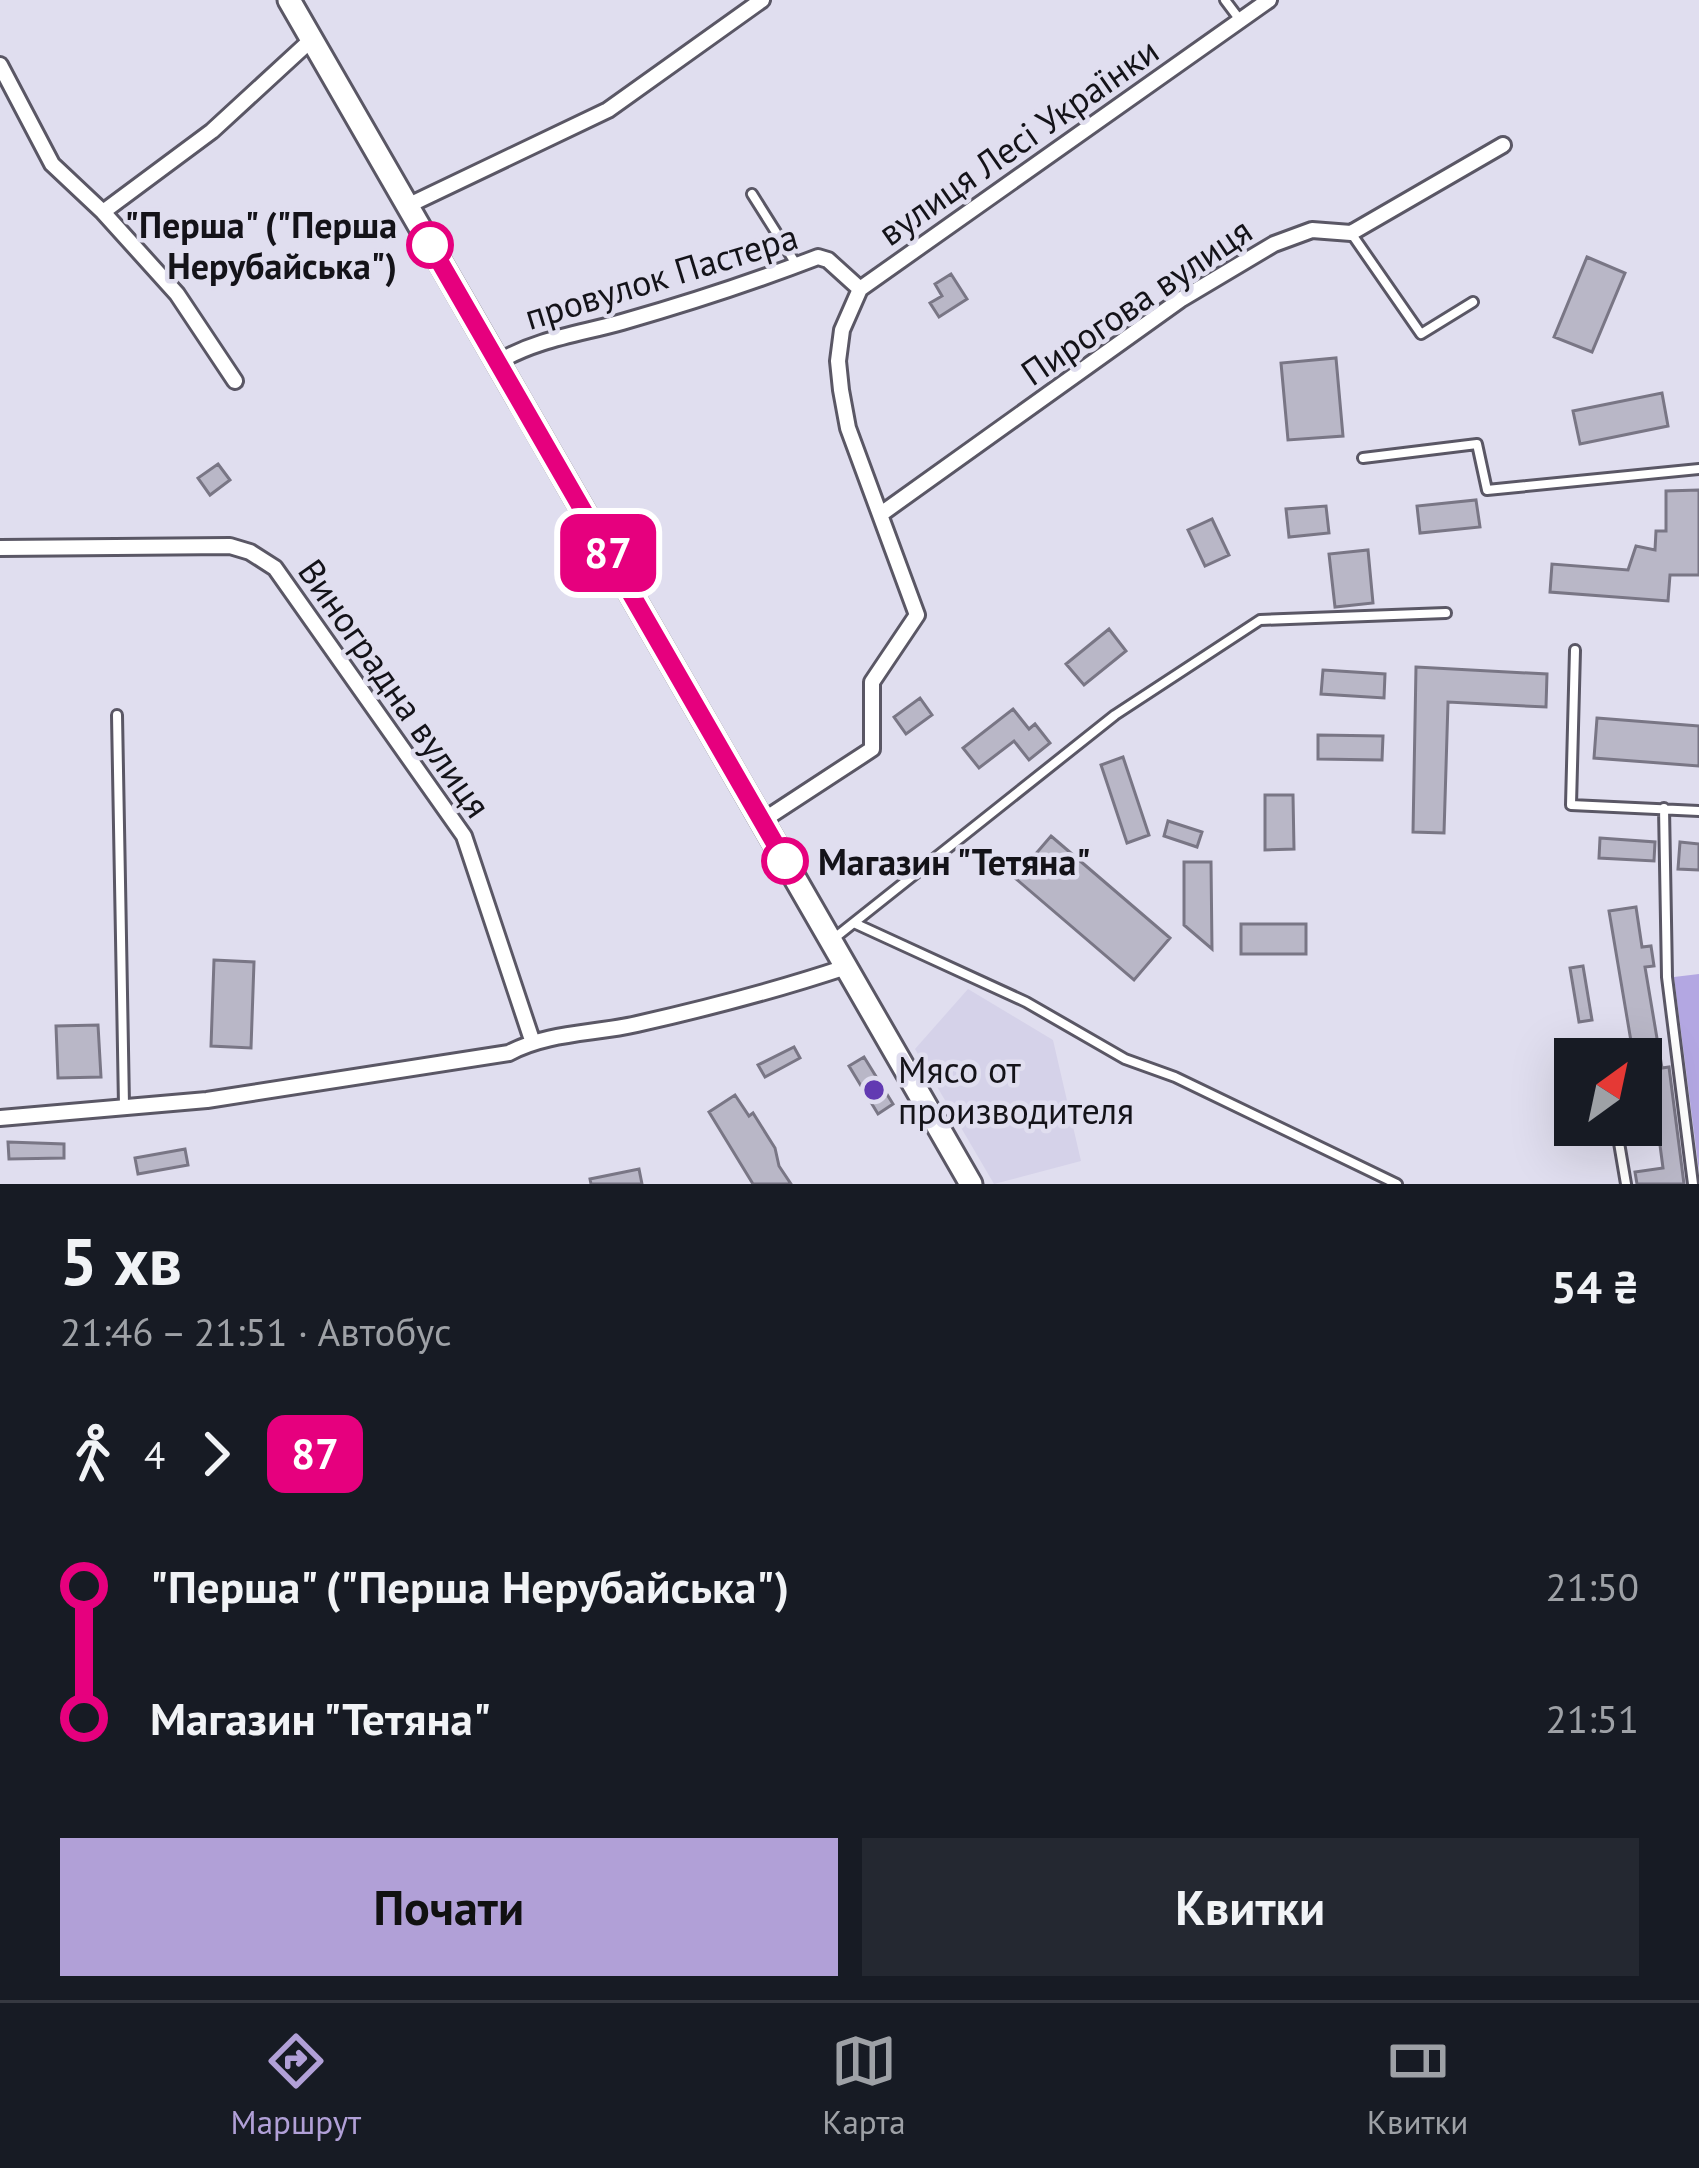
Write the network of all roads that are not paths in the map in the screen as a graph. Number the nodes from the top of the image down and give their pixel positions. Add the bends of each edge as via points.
1 (289, 0) edge
2 (1225, 0) edge
3 (1269, 0) edge
4 (752, 2) edge
5 (1240, 20) junction
6 (311, 40) junction
7 (1, 67) edge
8 (1502, 146) dead end
9 (752, 194) dead end
10 (407, 206) junction
11 (103, 212) junction
12 (1351, 233) junction
13 (797, 265) junction
14 (860, 289) junction
15 (1474, 302) dead end
16 (498, 362) junction
17 (235, 381) dead end
18 (1363, 458) dead end
19 (1699, 469) edge
20 (881, 514) junction
21 (0, 548) edge
22 (1446, 614) dead end
23 (1575, 650) dead end
24 (117, 715) dead end
25 (1664, 808) junction
26 (1699, 811) edge
27 (762, 821) junction
28 (854, 922) junction
29 (831, 941) junction
30 (846, 967) junction
31 (532, 1040) junction
32 (124, 1105) junction
33 (0, 1118) edge
34 (1620, 1146) edge
35 (971, 1184) edge
36 (1397, 1184) edge
37 (1626, 1184) edge
38 (1693, 1184) edge

1 - 6 street
2 - 5 lane
3 - 5 street, вулиця Лесі Українки
4 - 10 street via 608,110
5 - 14 street, вулиця Лесі Українки
6 - 10 street
6 - 11 street via 212,131
7 - 11 street via 52,164
8 - 12 street, Пирогова вулиця
9 - 13 lane
10 - 16 street
11 - 17 street via 177,294
12 - 15 lane via 1421,334
12 - 20 street, Пирогова вулиця via 1312,230 1274,244 1180,300
13 - 14 street, провулок Пастера via 828,260
13 - 16 street, провулок Пастера
14 - 20 street via 838,361 848,428
16 - 27 street
18 - 19 lane via 1477,444 1487,490
20 - 27 street via 917,615 872,682 872,749
21 - 31 street, Виноградна вулиця via 230,546 275,568 464,836
22 - 28 lane via 1260,620 1115,715
23 - 25 lane via 1571,805
24 - 32 lane
25 - 26 lane
25 - 38 lane via 1666,977
27 - 29 street
28 - 29 lane
28 - 36 lane
29 - 30 street
30 - 31 street via 631,1026
30 - 35 street
31 - 32 street via 509,1052 333,1083
32 - 33 street
34 - 37 lane

